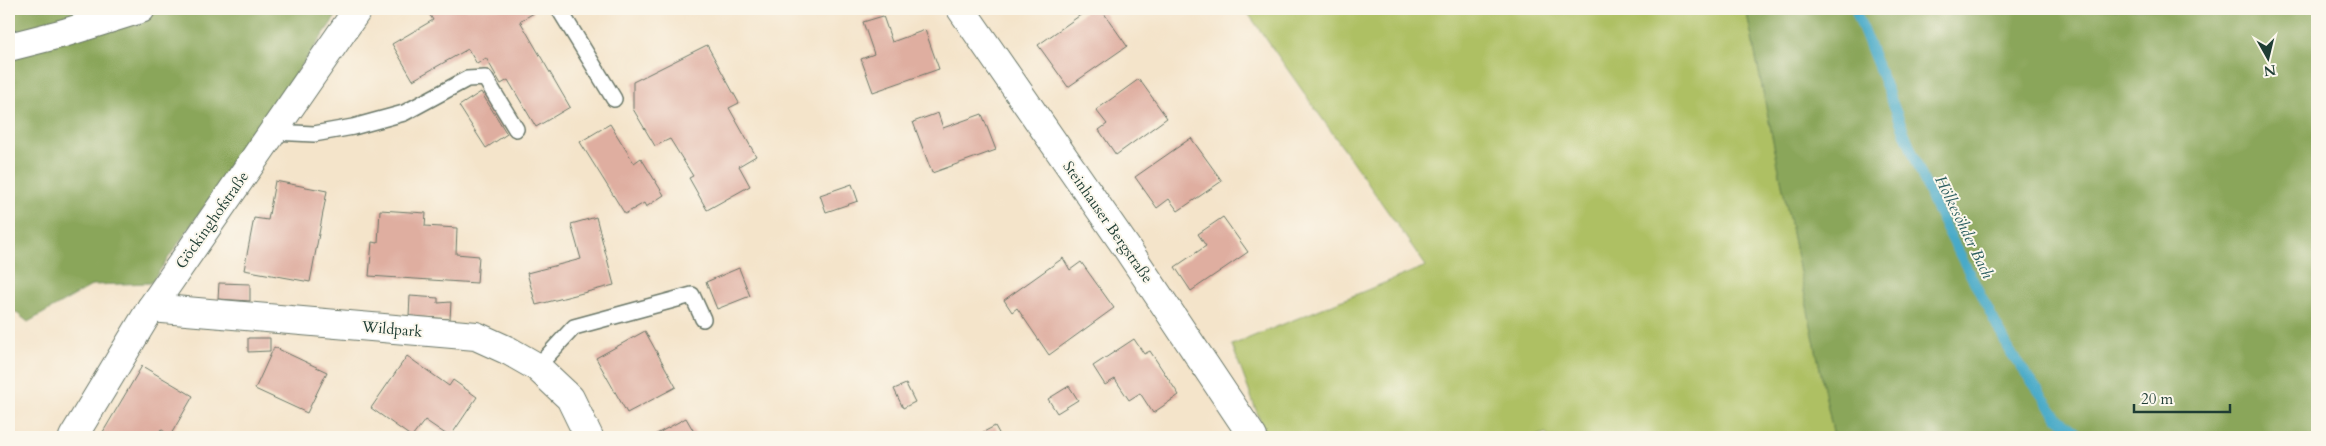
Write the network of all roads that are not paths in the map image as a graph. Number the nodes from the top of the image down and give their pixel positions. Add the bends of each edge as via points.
1 (141, 9) edge
2 (358, 9) edge
3 (559, 9) edge
4 (961, 9) edge
5 (9, 47) edge
6 (614, 99) dead end
7 (516, 129) dead end
8 (273, 132) junction
9 (151, 308) junction
10 (703, 319) dead end
11 (536, 368) junction
12 (73, 437) edge
13 (589, 437) edge
14 (1253, 437) edge

1 - 5 street
2 - 8 street, Göckinghofstraße
3 - 6 lane
4 - 14 street, Steinhauser Bergstraße via 1132,255
7 - 8 lane via 485,78 467,79 404,113 353,127 314,134
8 - 9 street, Göckinghofstraße
9 - 11 street, Wildpark via 476,336
9 - 12 street, Göckinghofstraße
10 - 11 lane via 692,295 574,327
11 - 13 street, Wildpark via 570,398

